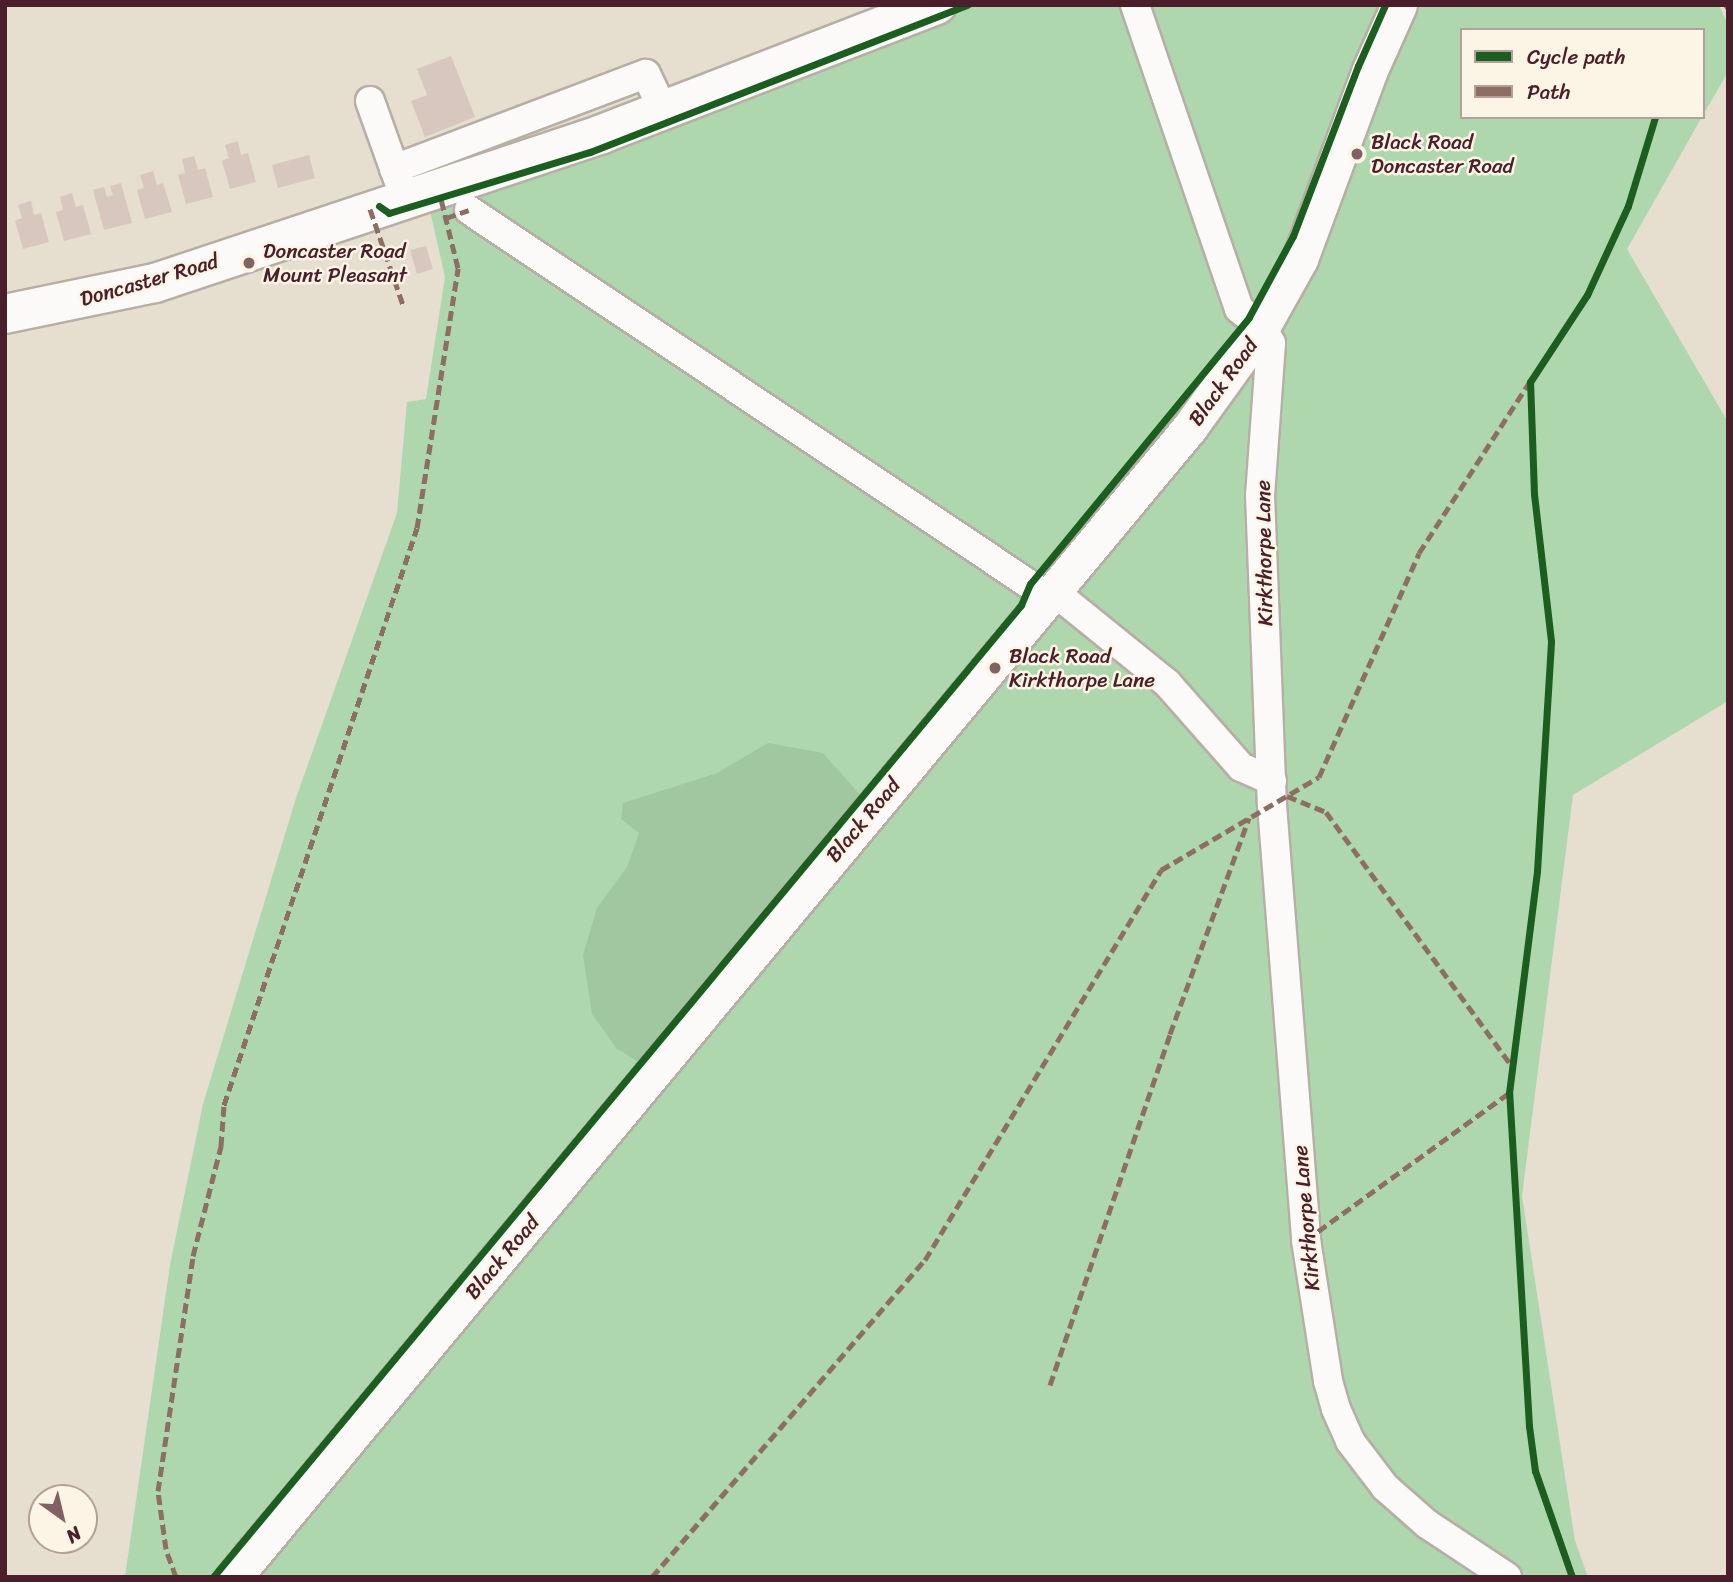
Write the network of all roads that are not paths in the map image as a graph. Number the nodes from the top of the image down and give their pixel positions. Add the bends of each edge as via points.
1 (919, 5) edge
2 (937, 5) edge
3 (1135, 5) edge
4 (1399, 5) edge
5 (884, 23) junction
6 (370, 101) dead end
7 (399, 183) junction
8 (469, 210) dead end
9 (5, 314) edge
10 (1262, 327) junction
11 (1050, 593) junction
12 (1272, 781) junction
13 (233, 1577) edge
14 (1507, 1577) edge

1 - 5 highway, Doncaster Road
2 - 5 highway, Doncaster Road
3 - 10 street via 1239,309
4 - 10 main road, Black Road via 1369,72 1300,259
5 - 7 highway, Doncaster Road via 664,112
6 - 7 street
7 - 9 highway, Doncaster Road via 155,282
8 - 11 street
10 - 11 main road, Black Road via 1191,427
10 - 12 street, Kirkthorpe Lane via 1271,343 1260,495
11 - 12 street via 1167,684 1241,767
11 - 13 main road, Black Road
12 - 14 street, Kirkthorpe Lane via 1306,1240 1336,1409 1350,1441 1385,1487 1427,1524

